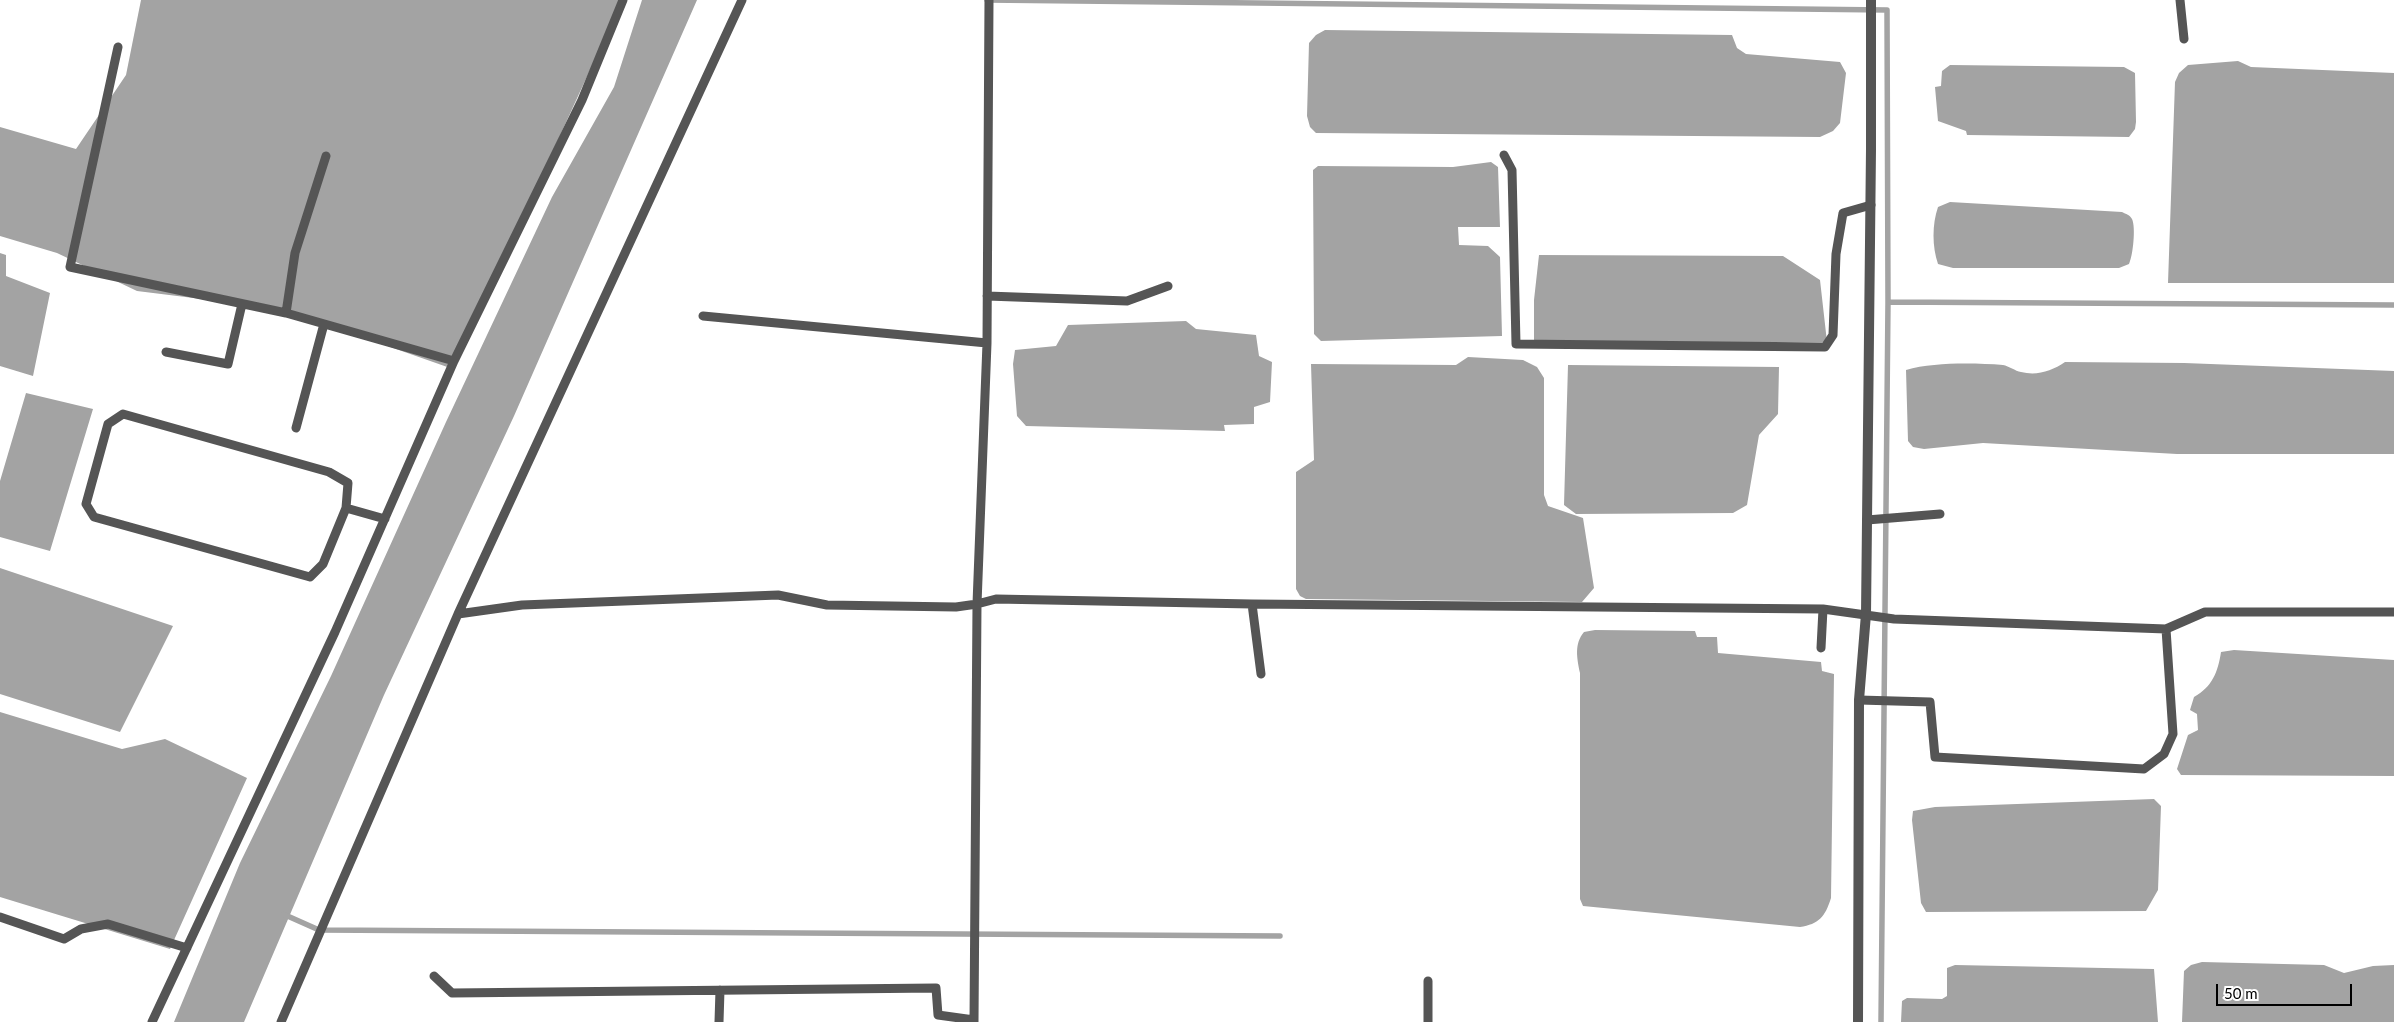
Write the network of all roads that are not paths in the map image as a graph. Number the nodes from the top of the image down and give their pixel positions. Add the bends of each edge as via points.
1 (623, 0) edge
2 (742, 0) edge
3 (989, 0) edge
4 (1871, 0) edge
5 (2180, 0) edge
6 (2184, 39) dead end
7 (118, 47) dead end
8 (1504, 155) dead end
9 (326, 156) dead end
10 (1871, 205) junction
11 (1168, 286) dead end
12 (987, 296) junction
13 (242, 304) junction
14 (286, 313) junction
15 (703, 316) dead end
16 (324, 324) junction
17 (987, 344) junction
18 (166, 352) dead end
19 (454, 361) junction
20 (296, 428) dead end
21 (346, 508) junction
22 (1940, 514) dead end
23 (385, 519) junction
24 (1867, 520) junction
25 (978, 604) junction
26 (1252, 604) junction
27 (1823, 609) junction
28 (2394, 612) edge
29 (458, 614) junction
30 (1866, 614) junction
31 (2166, 629) junction
32 (1821, 648) dead end
33 (1261, 674) dead end
34 (1860, 700) junction
35 (0, 917) edge
36 (187, 948) junction
37 (434, 976) dead end
38 (1428, 981) dead end
39 (720, 990) junction
40 (974, 1021) edge
41 (152, 1022) edge
42 (281, 1022) edge
43 (720, 1022) edge
44 (1428, 1022) edge
45 (1858, 1022) edge

1 - 19 lane via 582,100
2 - 29 lane
3 - 12 lane
4 - 10 street
5 - 6 lane
7 - 13 lane via 70,267
8 - 10 lane via 1512,170 1516,344 1825,347 1833,335 1836,254 1843,213
9 - 14 lane via 295,253
10 - 24 street
11 - 12 lane via 1128,301
12 - 17 lane
13 - 14 lane
13 - 18 lane via 228,364
14 - 16 lane
15 - 17 lane
16 - 19 lane
16 - 20 lane
17 - 25 lane
19 - 23 lane
21 - 21 lane via 348,483 329,472 123,414 108,424 86,504 94,517 310,577 323,564
21 - 23 lane
22 - 24 lane
23 - 36 lane
24 - 30 street
25 - 26 lane via 996,599
25 - 29 lane via 956,607 827,605 778,595 522,605
25 - 40 lane
26 - 27 lane
26 - 33 lane
27 - 30 lane
27 - 32 lane
28 - 31 lane via 2205,612
29 - 42 lane
30 - 31 lane via 1894,619
30 - 34 street
31 - 34 lane via 2174,734 2164,754 2144,769 1935,757 1930,702
34 - 45 street
35 - 36 lane via 64,939 81,928 108,924
36 - 41 lane
37 - 39 lane via 452,993
38 - 44 lane
39 - 40 lane via 936,988 938,1015
39 - 43 lane

